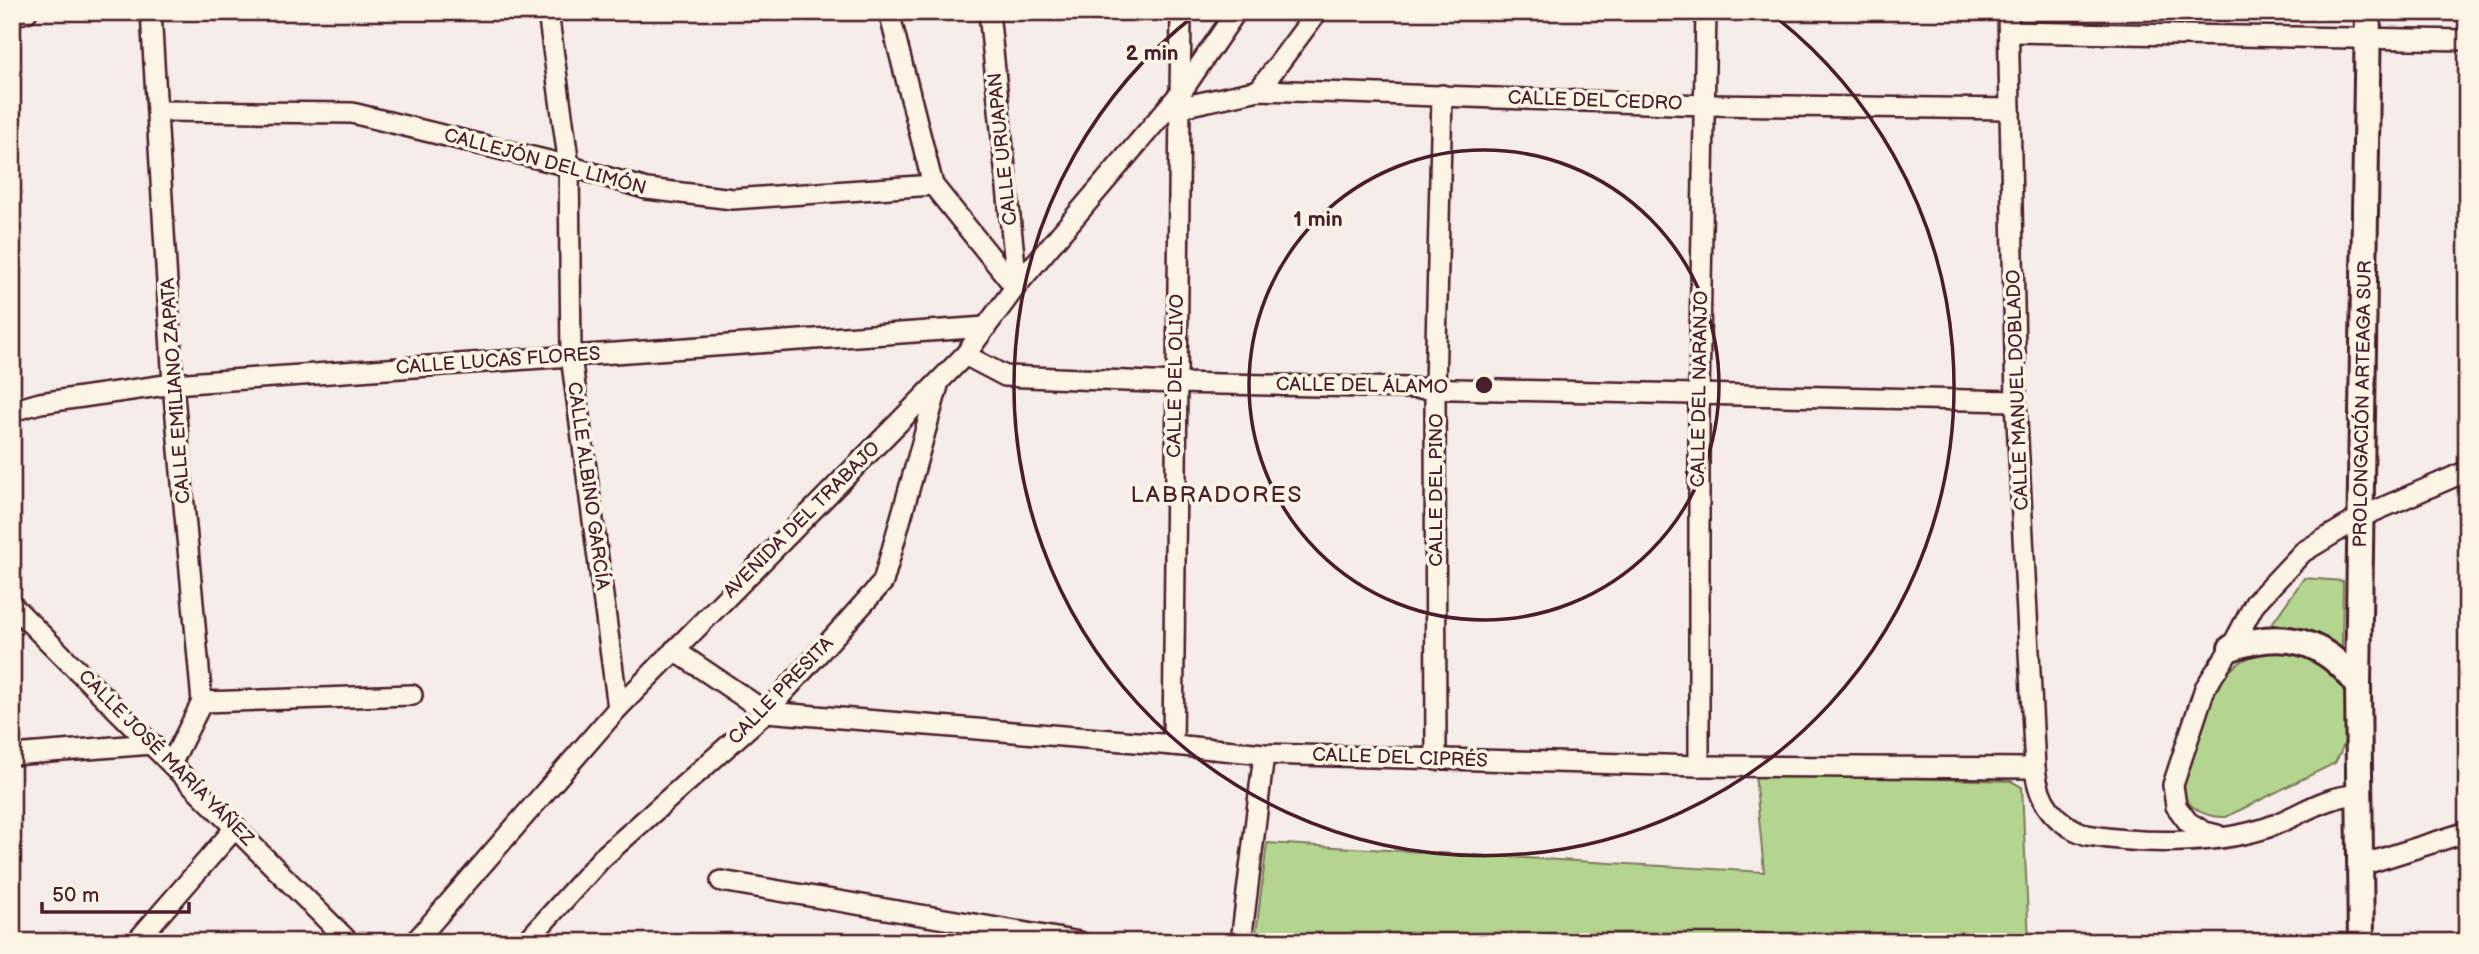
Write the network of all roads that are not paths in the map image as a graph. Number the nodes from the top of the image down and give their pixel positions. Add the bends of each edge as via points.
1 (27, 12) edge
2 (151, 12) edge
3 (548, 12) edge
4 (889, 12) edge
5 (989, 12) edge
6 (1181, 12) edge
7 (1236, 12) edge
8 (1317, 12) edge
9 (1706, 12) edge
10 (2368, 12) edge
11 (12, 16) edge
12 (2009, 22) edge
13 (2367, 38) junction
14 (2467, 40) edge
15 (1259, 90) junction
16 (1442, 95) junction
17 (1181, 99) junction
18 (1704, 105) junction
19 (2010, 108) junction
20 (158, 111) junction
21 (569, 166) junction
22 (933, 185) junction
23 (1016, 286) junction
24 (986, 327) junction
25 (965, 355) junction
26 (571, 356) junction
27 (939, 381) junction
28 (1176, 383) junction
29 (173, 384) junction
30 (1436, 388) junction
31 (1699, 394) junction
32 (2016, 401) junction
33 (12, 411) edge
34 (2467, 471) edge
35 (2361, 517) junction
36 (12, 606) edge
37 (2231, 648) junction
38 (674, 650) junction
39 (2358, 685) junction
40 (412, 695) dead end
41 (202, 702) junction
42 (618, 708) junction
43 (766, 712) junction
44 (152, 744) junction
45 (1173, 745) junction
46 (1264, 754) junction
47 (16, 759) edge
48 (1436, 760) junction
49 (172, 762) junction
50 (1699, 766) junction
51 (2035, 768) junction
52 (2359, 795) junction
53 (236, 827) junction
54 (2467, 832) edge
55 (2224, 836) junction
56 (2359, 866) junction
57 (720, 881) dead end
58 (136, 942) edge
59 (349, 942) edge
60 (415, 942) edge
61 (526, 942) edge
62 (1080, 942) edge
63 (1241, 942) edge
64 (2361, 942) edge

1 - 11 street
2 - 20 street, CALLE EMILIANO ZAPATA
3 - 21 street, CALLE ALBINO GARCÍA
4 - 22 street
5 - 23 street, CALLE URUAPAN
6 - 17 street, CALLE DEL OLIVO
7 - 17 street, AVENIDA DEL TRABAJO
8 - 15 street
9 - 18 street, CALLE DEL NARANJO
10 - 13 main road, PROLONGACIÓN ARTEAGA SUR
12 - 13 street
12 - 19 street, CALLE MANUEL DOBLADO
13 - 14 street
13 - 35 main road, PROLONGACIÓN ARTEAGA SUR
15 - 16 street, CALLE DEL CEDRO
15 - 17 street, CALLE DEL CEDRO
16 - 18 street, CALLE DEL CEDRO
16 - 30 street, CALLE DEL PINO
17 - 23 street, AVENIDA DEL TRABAJO
17 - 28 street, CALLE DEL OLIVO
18 - 19 street, CALLE DEL CEDRO
18 - 31 street, CALLE DEL NARANJO
19 - 32 street, CALLE MANUEL DOBLADO
20 - 21 street, CALLEJÓN DEL LIMÓN via 352,113
20 - 29 street, CALLE EMILIANO ZAPATA
21 - 22 street, CALLEJÓN DEL LIMÓN via 647,189 733,199
21 - 26 street, CALLE ALBINO GARCÍA
22 - 23 street
23 - 24 street, AVENIDA DEL TRABAJO
24 - 25 street, AVENIDA DEL TRABAJO
24 - 26 street, CALLE LUCAS FLORES
25 - 27 street, AVENIDA DEL TRABAJO
25 - 28 street, CALLE DEL ÁLAMO via 1005,376
26 - 29 street, CALLE LUCAS FLORES
26 - 42 street, CALLE ALBINO GARCÍA
27 - 38 street, AVENIDA DEL TRABAJO
27 - 43 street, CALLE PRESITA via 883,582
28 - 30 street, CALLE DEL ÁLAMO
28 - 45 street, CALLE DEL OLIVO
29 - 33 street, CALLE LUCAS FLORES
29 - 41 street, CALLE EMILIANO ZAPATA
30 - 31 street, CALLE DEL ÁLAMO
30 - 48 street, CALLE DEL PINO
31 - 32 street, CALLE DEL ÁLAMO
31 - 50 street, CALLE DEL NARANJO
32 - 51 street, CALLE MANUEL DOBLADO
34 - 35 street
35 - 37 street via 2303,552 2255,603
35 - 39 main road, PROLONGACIÓN ARTEAGA SUR
36 - 44 street, CALLE JOSÉ MARÍA YÁÑEZ
37 - 39 main road via 2271,638 2292,639 2330,655
37 - 55 street via 2205,688 2173,785 2176,806 2188,822
38 - 42 street, AVENIDA DEL TRABAJO
38 - 43 street
39 - 52 main road, PROLONGACIÓN ARTEAGA SUR
40 - 41 street
41 - 49 street
42 - 60 street, AVENIDA DEL TRABAJO
43 - 45 street, CALLE DEL CIPRÉS
43 - 61 street, CALLE PRESITA via 602,858
44 - 47 street
44 - 49 street, CALLE JOSÉ MARÍA YÁÑEZ
45 - 46 street, CALLE DEL CIPRÉS
46 - 48 street, CALLE DEL CIPRÉS
46 - 63 street
48 - 50 street, CALLE DEL CIPRÉS
49 - 53 street, CALLE JOSÉ MARÍA YÁÑEZ
50 - 51 street, CALLE DEL CIPRÉS
51 - 55 street, CALLE MANUEL DOBLADO via 2040,795 2056,818 2075,831 2099,837 2181,841
52 - 55 street via 2328,799 2266,828
52 - 56 main road, PROLONGACIÓN ARTEAGA SUR
53 - 58 street
53 - 59 street, CALLE JOSÉ MARÍA YÁÑEZ
54 - 56 street
56 - 64 main road, PROLONGACIÓN ARTEAGA SUR
57 - 62 street

